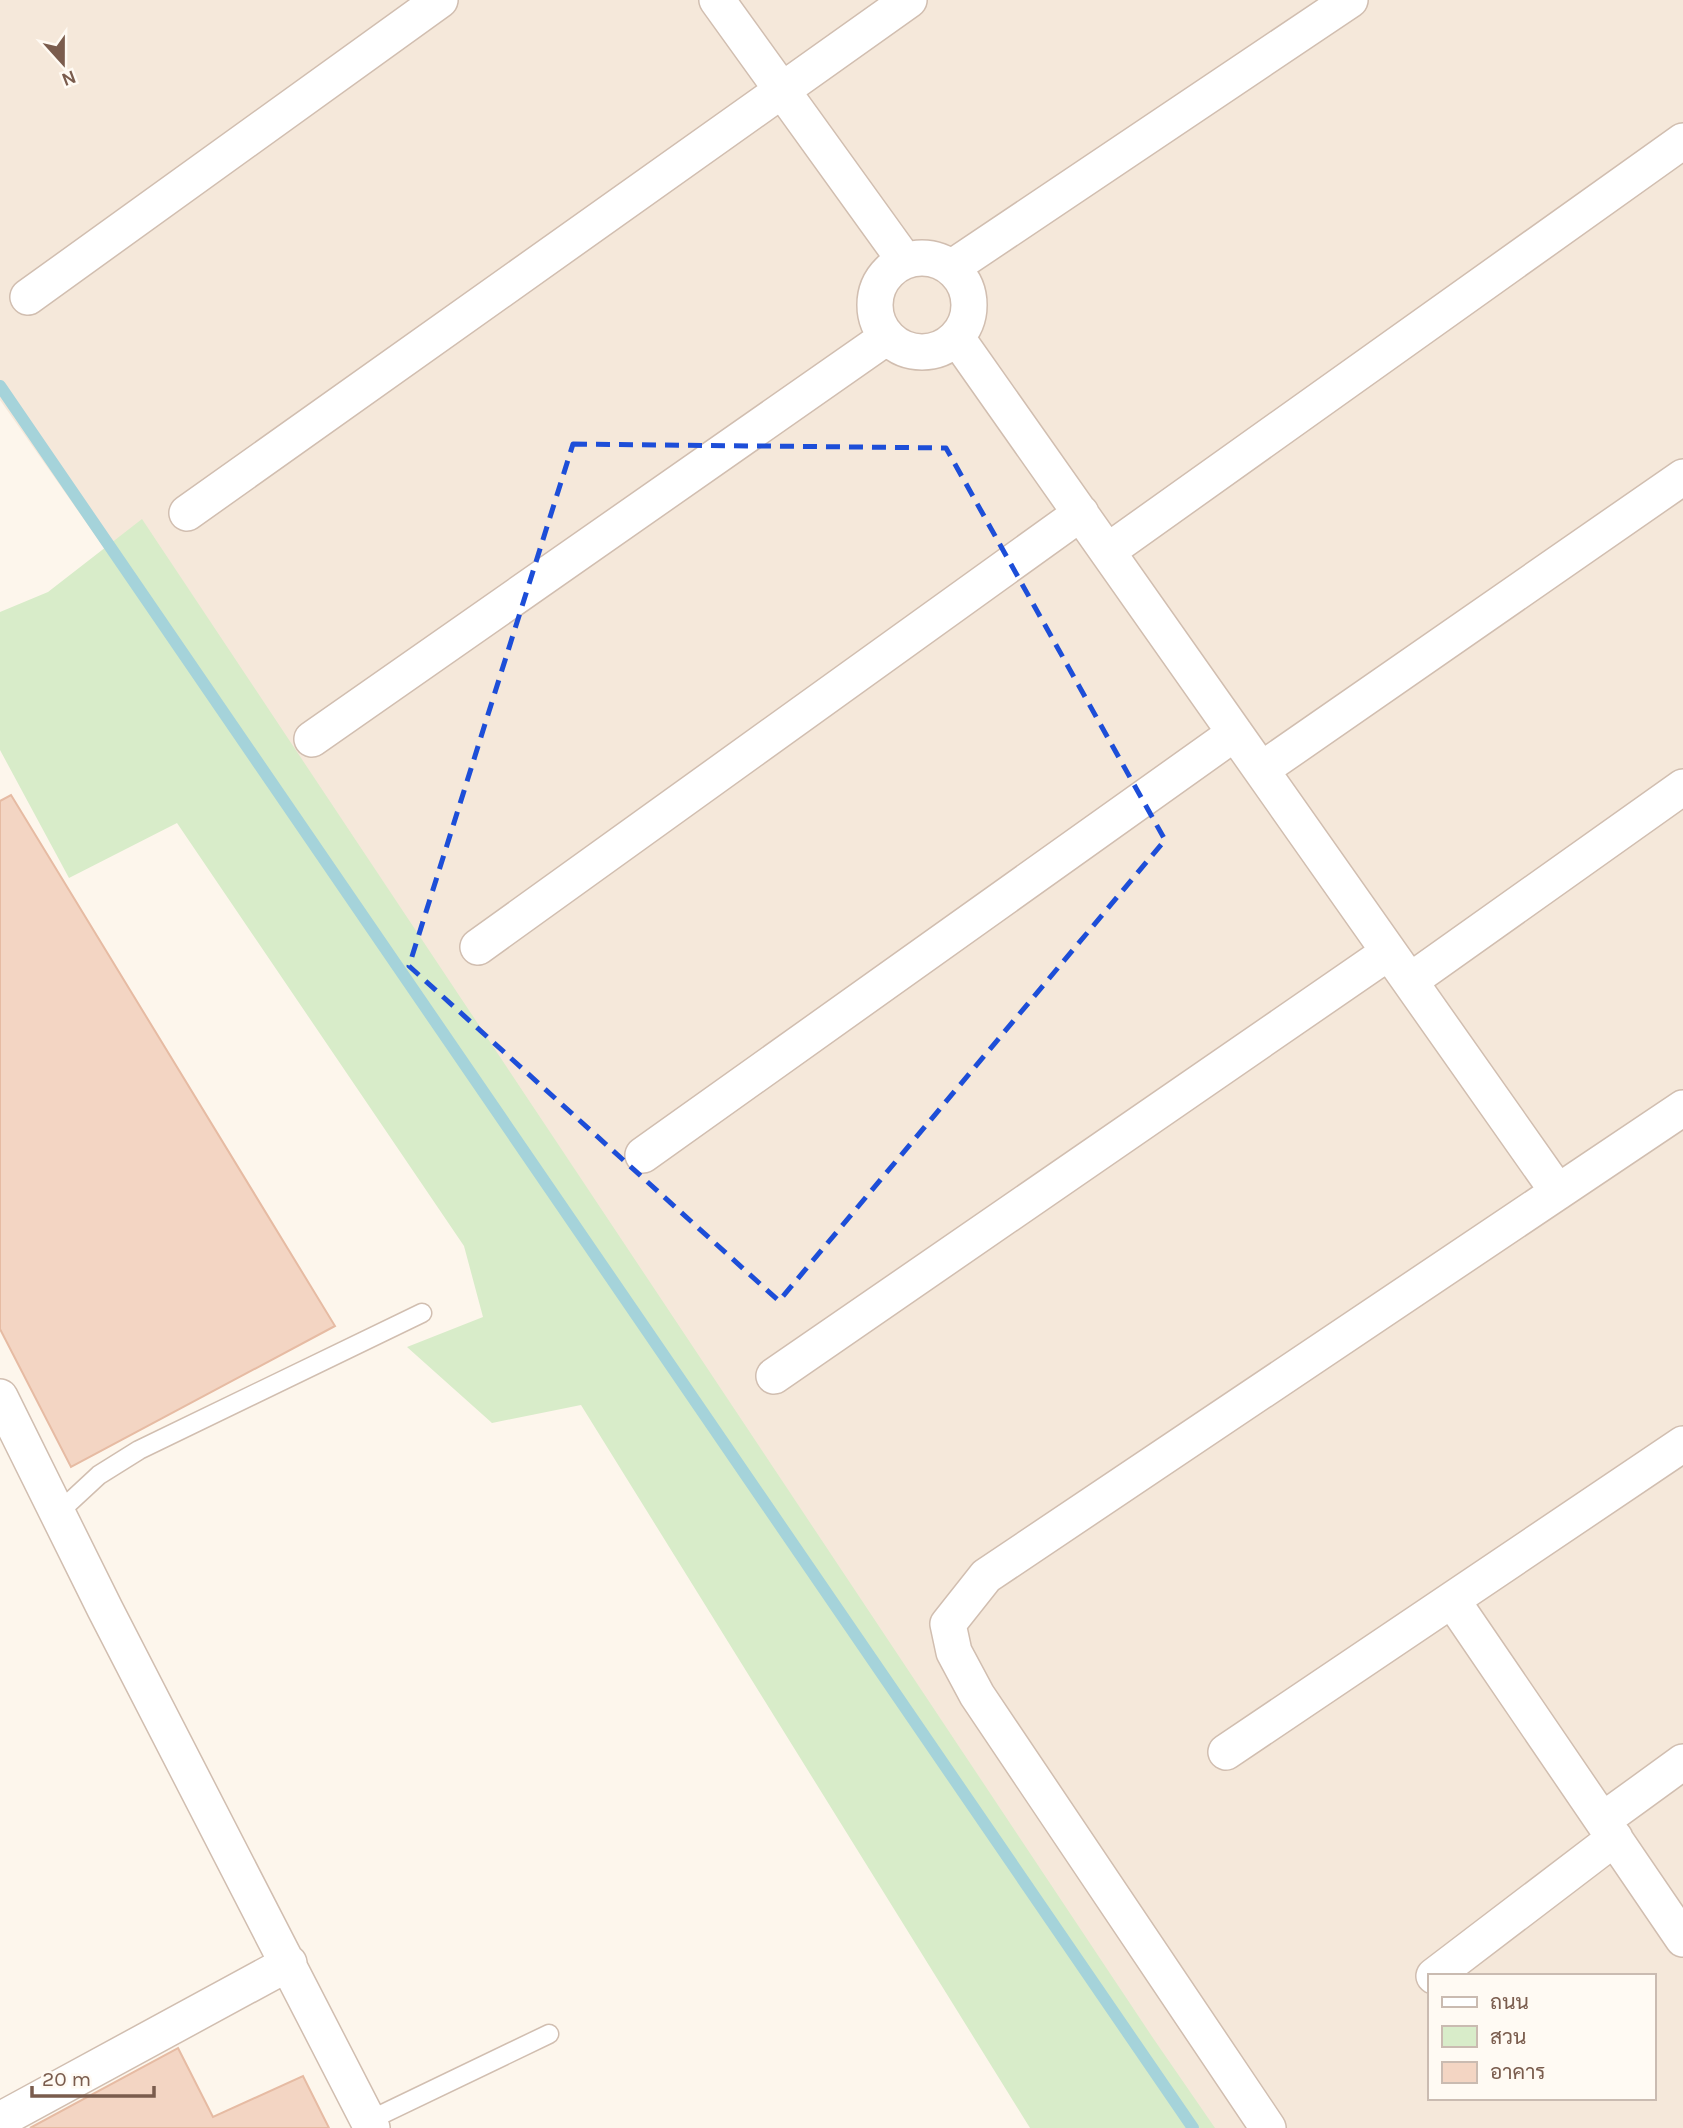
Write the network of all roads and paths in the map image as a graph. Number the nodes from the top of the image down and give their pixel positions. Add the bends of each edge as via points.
1 (440, 0) edge
2 (717, 0) edge
3 (909, 0) edge
4 (1350, 0) edge
5 (782, 90) junction
6 (1683, 141) edge
7 (905, 261) junction
8 (951, 268) junction
9 (28, 297) dead end
10 (887, 337) junction
11 (957, 338) junction
12 (1683, 477) edge
13 (187, 513) dead end
14 (1081, 513) junction
15 (1108, 551) junction
16 (1235, 733) junction
17 (312, 739) dead end
18 (1261, 770) junction
19 (1683, 787) edge
20 (478, 947) dead end
21 (1389, 951) junction
22 (1410, 981) junction
23 (1683, 1108) edge
24 (643, 1155) dead end
25 (1558, 1192) junction
26 (422, 1313) dead end
27 (774, 1377) dead end
28 (0, 1397) edge
29 (1683, 1444) edge
30 (58, 1513) junction
31 (1452, 1600) junction
32 (1226, 1752) dead end
33 (1683, 1762) edge
34 (1609, 1829) junction
35 (1683, 1939) edge
36 (289, 1963) junction
37 (1434, 1974) edge
38 (549, 2034) dead end
39 (0, 2120) edge
40 (370, 2124) edge
41 (1268, 2128) edge

1 - 9 street
2 - 5 street
3 - 5 street
4 - 8 street
5 - 7 street
5 - 13 street
6 - 15 street
7 - 8 street via 937,260
7 - 10 street via 882,280 876,295 875,310
8 - 11 street via 969,293 968,317
10 - 11 street via 900,347 929,352
10 - 17 street
11 - 14 street
12 - 18 street
14 - 15 street
14 - 20 street
15 - 16 street
16 - 18 street
16 - 24 street
18 - 21 street
19 - 22 street
21 - 22 street
21 - 27 street
22 - 25 street
23 - 25 street
25 - 41 street via 986,1576 948,1624 954,1652 977,1695
26 - 30 lane via 138,1450 99,1475
28 - 30 street
29 - 31 street
30 - 36 street
31 - 32 street
31 - 34 street
33 - 34 street
34 - 35 street
34 - 37 street
36 - 39 street
36 - 40 street
38 - 40 lane

